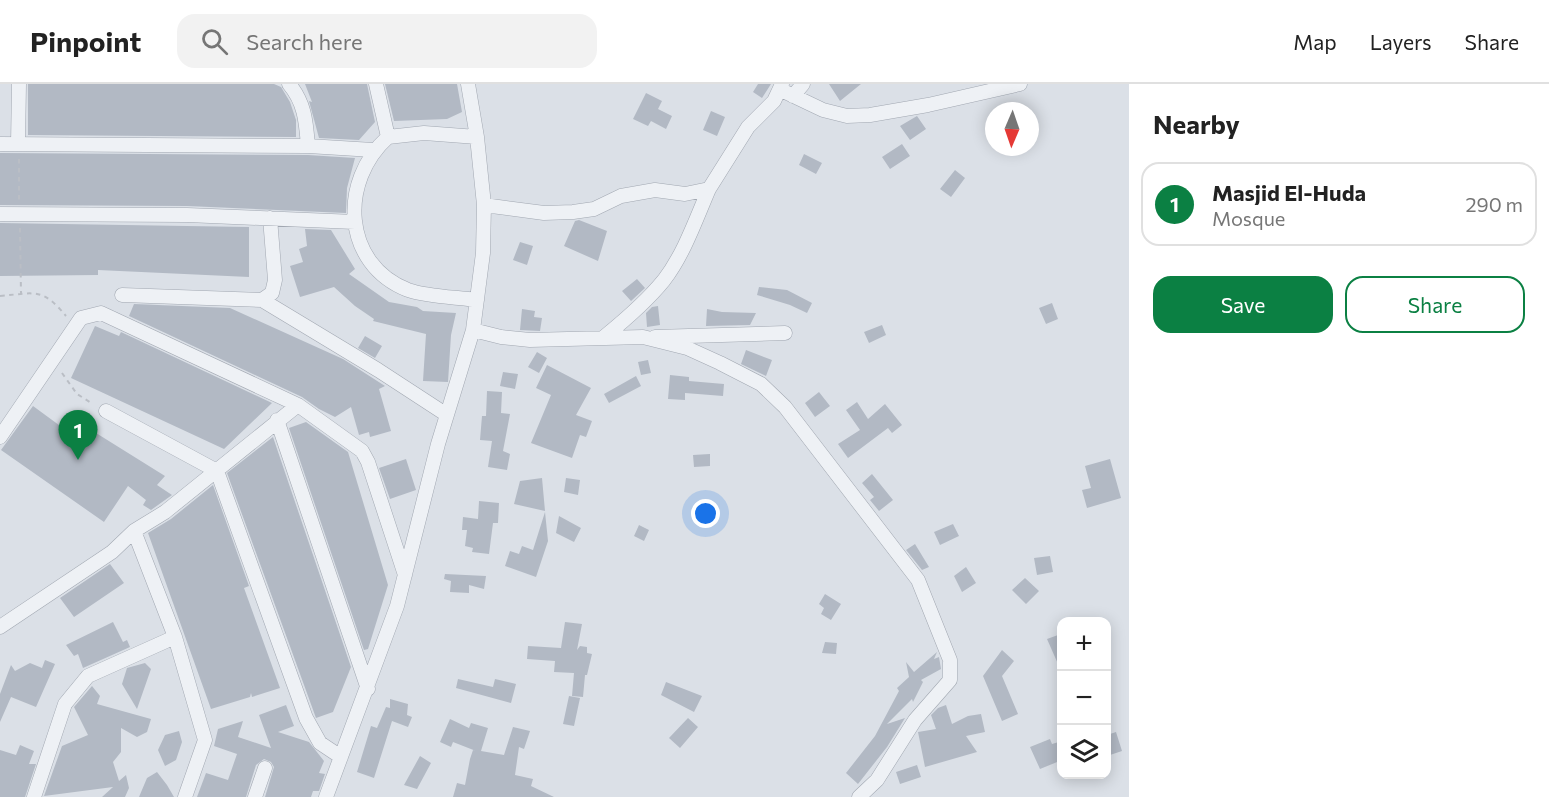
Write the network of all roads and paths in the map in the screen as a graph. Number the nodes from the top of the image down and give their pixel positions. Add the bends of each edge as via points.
1 (20, 84) edge
2 (289, 84) edge
3 (376, 84) edge
4 (468, 84) edge
5 (803, 84) edge
6 (1020, 84) edge
7 (785, 90) edge
8 (388, 137) junction
9 (477, 137) junction
10 (0, 144) edge
11 (18, 144) junction
12 (308, 146) junction
13 (373, 150) junction
14 (709, 189) junction
15 (484, 205) junction
16 (0, 214) edge
17 (270, 218) junction
18 (355, 222) junction
19 (122, 295) dead end
20 (0, 296) edge
21 (262, 300) junction
22 (477, 300) junction
23 (76, 327) junction
24 (473, 330) junction
25 (785, 333) dead end
26 (604, 337) junction
27 (643, 337) junction
28 (53, 361) junction
29 (298, 405) junction
30 (106, 411) joint
31 (447, 416) junction
32 (277, 420) junction
33 (0, 437) edge
34 (217, 471) junction
35 (134, 531) junction
36 (405, 575) junction
37 (0, 627) edge
38 (175, 637) junction
39 (368, 689) junction
40 (341, 757) junction
41 (265, 768) dead end
42 (34, 797) edge
43 (185, 797) edge
44 (255, 797) edge
45 (326, 797) edge
46 (860, 797) edge

1 - 11 street
2 - 12 street via 305,111
3 - 8 street
4 - 9 street
5 - 7 street
6 - 7 street via 870,115 847,116 823,110
7 - 14 street via 748,127
8 - 9 street via 424,133
8 - 13 street
9 - 15 street
10 - 11 street
11 - 12 street
12 - 13 street
13 - 18 street via 354,191
14 - 15 street via 685,194 655,190 621,196 573,212 544,213
14 - 26 street via 665,279
15 - 22 street
16 - 17 street
17 - 18 street
17 - 21 street via 275,280 272,293
18 - 22 street via 361,244 376,270 408,290
19 - 21 street
20 - 23 path via 41,294 51,298
21 - 31 street
22 - 24 street
23 - 28 street
23 - 29 street via 81,318 101,313
24 - 26 street via 530,340
24 - 31 street
25 - 27 street
26 - 27 street
27 - 46 street via 687,348 760,384 785,407 918,580 945,643 950,680 915,720 877,780
28 - 30 path via 77,394
28 - 33 street
29 - 32 street
29 - 36 street via 362,451
30 - 34 street
31 - 36 street
32 - 34 street
32 - 39 street
34 - 35 street
34 - 40 street via 306,718 320,743
35 - 37 street via 112,552
35 - 38 street
36 - 39 street
38 - 42 street via 88,676 65,704
38 - 43 street via 205,740
39 - 40 street
40 - 45 street
41 - 44 street

